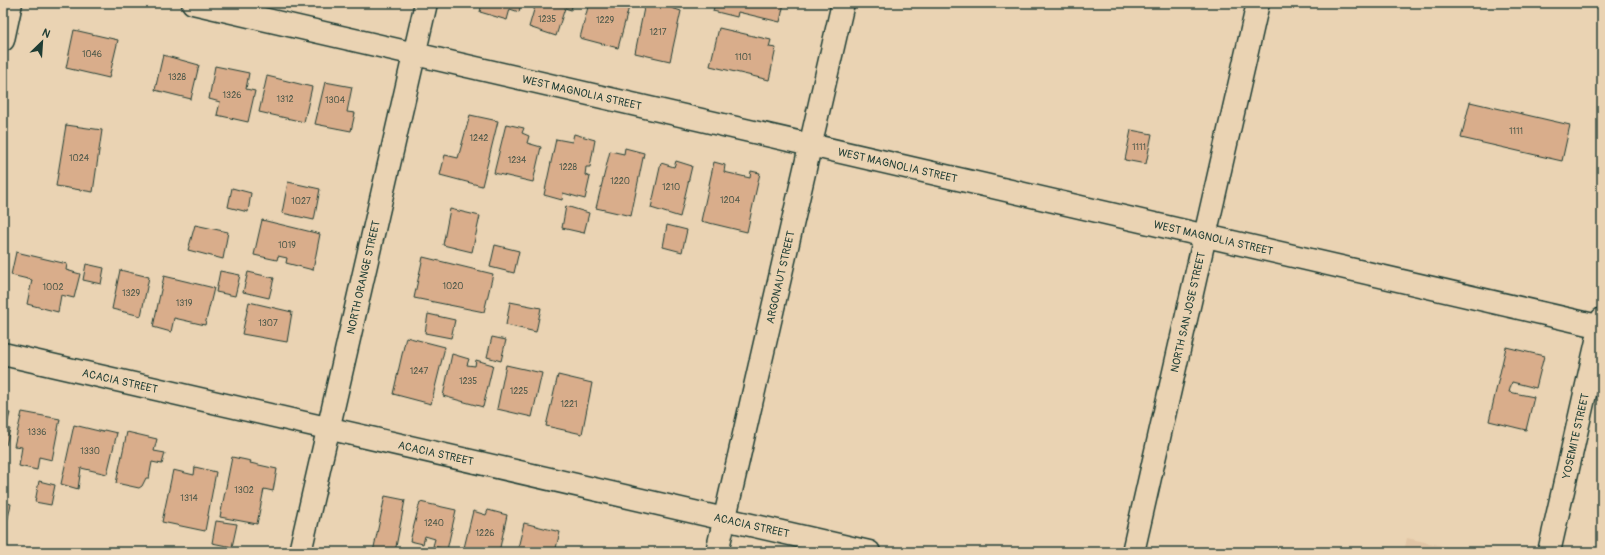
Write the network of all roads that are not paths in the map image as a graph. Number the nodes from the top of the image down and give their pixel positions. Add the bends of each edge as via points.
1 (11, 3) edge
2 (193, 3) edge
3 (426, 3) edge
4 (843, 3) edge
5 (1258, 3) edge
6 (3, 40) edge
7 (414, 54) junction
8 (811, 145) junction
9 (1206, 236) junction
10 (1601, 324) edge
11 (3, 354) edge
12 (328, 428) junction
13 (725, 519) junction
14 (300, 552) edge
15 (717, 552) edge
16 (869, 552) edge
17 (1133, 552) edge
18 (1549, 552) edge

1 - 6 street
2 - 7 street, WEST MAGNOLIA STREET
3 - 7 street, NORTH ORANGE STREET
4 - 8 street, ARGONAUT STREET
5 - 9 street, NORTH SAN JOSE STREET
7 - 8 street, WEST MAGNOLIA STREET
7 - 12 street, NORTH ORANGE STREET
8 - 9 street, WEST MAGNOLIA STREET
8 - 13 street, ARGONAUT STREET
9 - 10 street, WEST MAGNOLIA STREET
9 - 17 street, NORTH SAN JOSE STREET
10 - 18 street, YOSEMITE STREET
11 - 12 street, ACACIA STREET
12 - 13 street, ACACIA STREET
12 - 14 street, NORTH ORANGE STREET
13 - 15 street, ARGONAUT STREET
13 - 16 street, ACACIA STREET

